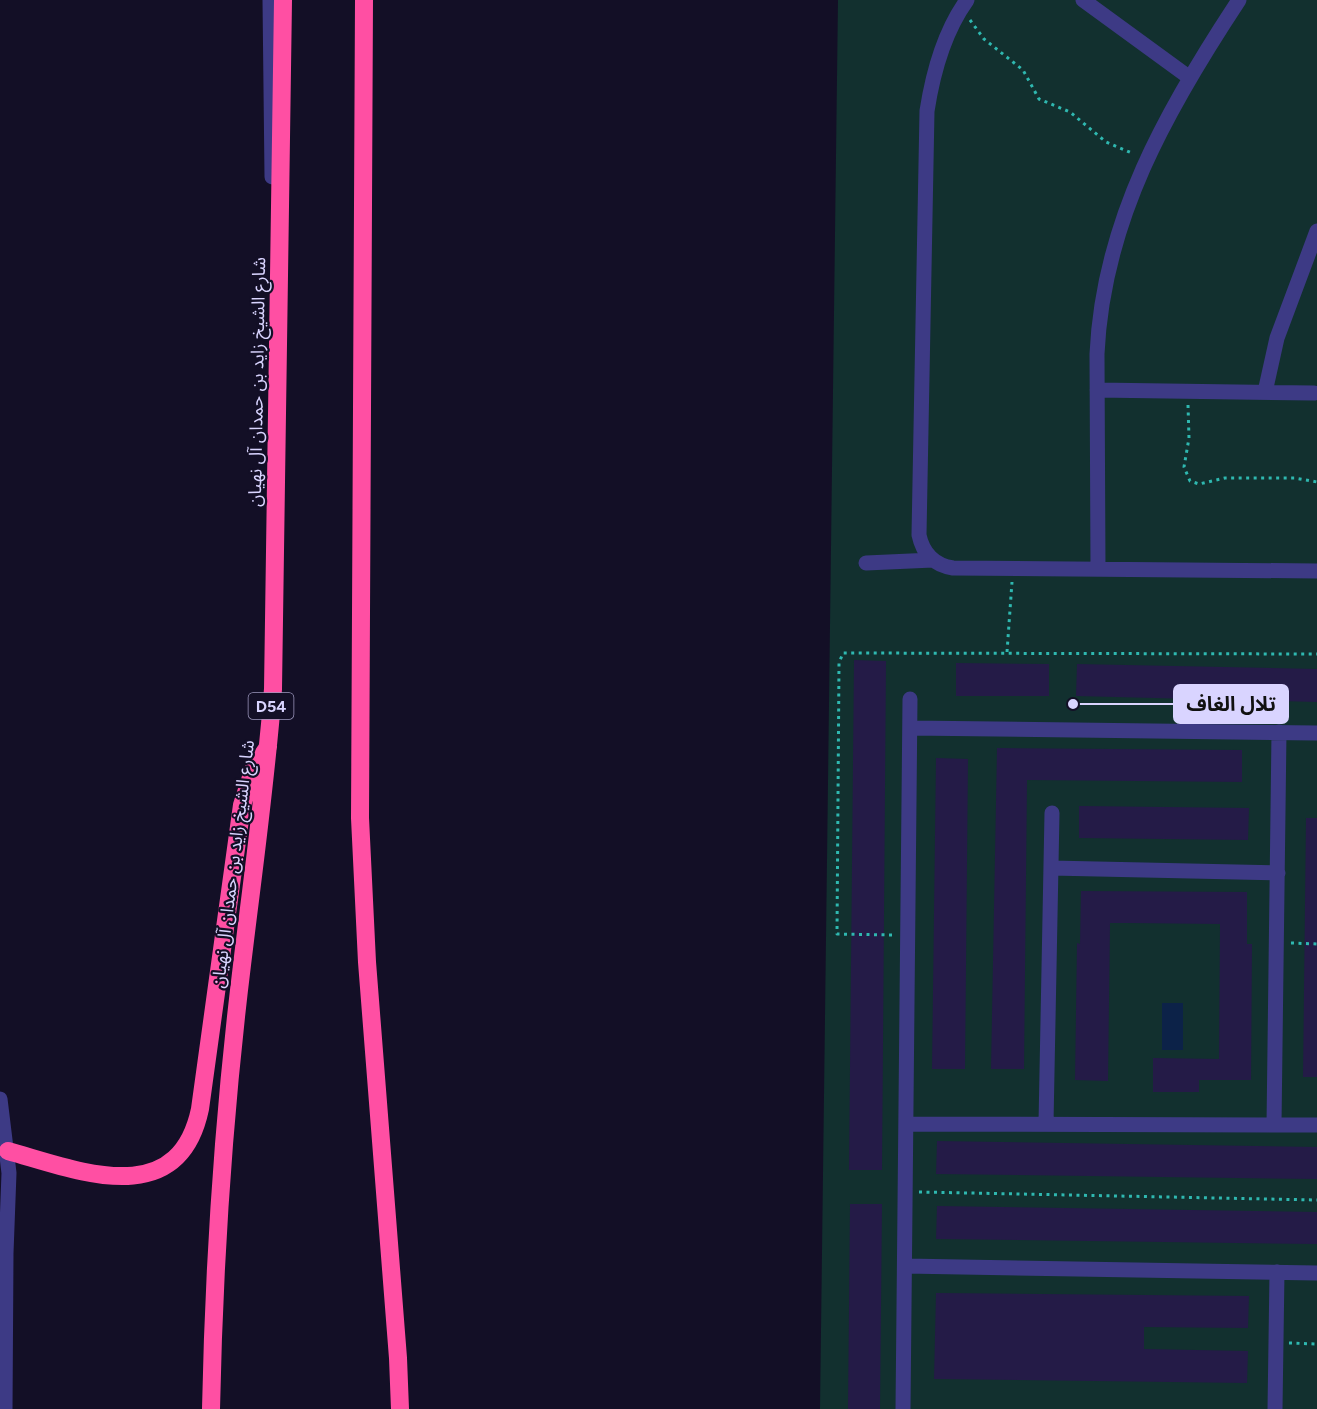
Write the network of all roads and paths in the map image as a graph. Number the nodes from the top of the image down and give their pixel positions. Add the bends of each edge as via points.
1 (270, 0) edge
2 (283, 0) edge
3 (364, 0) edge
4 (1083, 0) edge
5 (1239, 0) edge
6 (965, 3) edge
7 (1190, 78) junction
8 (1148, 157) junction
9 (1317, 231) edge
10 (278, 377) junction
11 (1097, 390) junction
12 (1189, 391) junction
13 (1265, 392) junction
14 (1314, 393) dead end
15 (1317, 482) edge
16 (933, 560) junction
17 (866, 563) dead end
18 (1013, 568) junction
19 (1098, 569) junction
20 (1317, 571) edge
21 (1006, 652) dead end
22 (910, 699) dead end
23 (910, 729) junction
24 (1280, 732) junction
25 (1317, 733) edge
26 (269, 746) junction
27 (1052, 813) dead end
28 (1051, 868) junction
29 (1278, 873) junction
30 (1277, 943) junction
31 (1317, 944) edge
32 (0, 1099) edge
33 (906, 1124) junction
34 (1046, 1124) junction
35 (1274, 1125) junction
36 (1317, 1125) edge
37 (3, 1132) edge
38 (8, 1151) junction
39 (905, 1192) junction
40 (1317, 1200) edge
41 (905, 1266) junction
42 (1277, 1272) junction
43 (1317, 1273) edge
44 (1276, 1343) junction
45 (1317, 1344) edge
46 (5, 1409) edge
47 (211, 1409) edge
48 (400, 1409) edge
49 (903, 1409) edge
50 (1275, 1409) edge

1 - 10 street via 271,333
2 - 10 highway, شارع الشيخ زايد بن حمدان آل نهيان / D54
3 - 48 highway via 360,818
4 - 7 street
5 - 7 street
6 - 8 path via 984,39 1023,70 1039,99 1070,112 1112,146
6 - 16 street via 936,65 925,135 919,535 923,549
7 - 8 street
8 - 11 street via 1122,220 1103,286
9 - 13 street via 1277,338
10 - 26 highway, شارع الشيخ زايد بن حمدان آل نهيان / D54
11 - 12 street
11 - 19 street
12 - 13 street
12 - 15 path via 1189,438 1184,467 1190,481 1199,484 1225,478 1295,478
13 - 14 street
16 - 17 street
16 - 18 street via 953,568
18 - 19 street
18 - 21 path
19 - 20 street
22 - 23 street
23 - 24 street
23 - 33 street
24 - 25 street
24 - 29 street
26 - 38 highway via 254,768 243,799 198,1122 186,1144 155,1170 119,1178 96,1176
26 - 47 highway, شارع الشيخ زايد بن حمدان آل نهيان / D54 via 230,1075 216,1267
27 - 28 street
28 - 29 street
28 - 34 street
29 - 30 street
30 - 31 path
30 - 35 street
32 - 37 street
33 - 34 street
33 - 39 street
34 - 35 street
35 - 36 street
37 - 38 street
38 - 46 street
39 - 40 path
39 - 41 street
41 - 42 street
41 - 49 street
42 - 43 street
42 - 44 street
44 - 45 path
44 - 50 street

